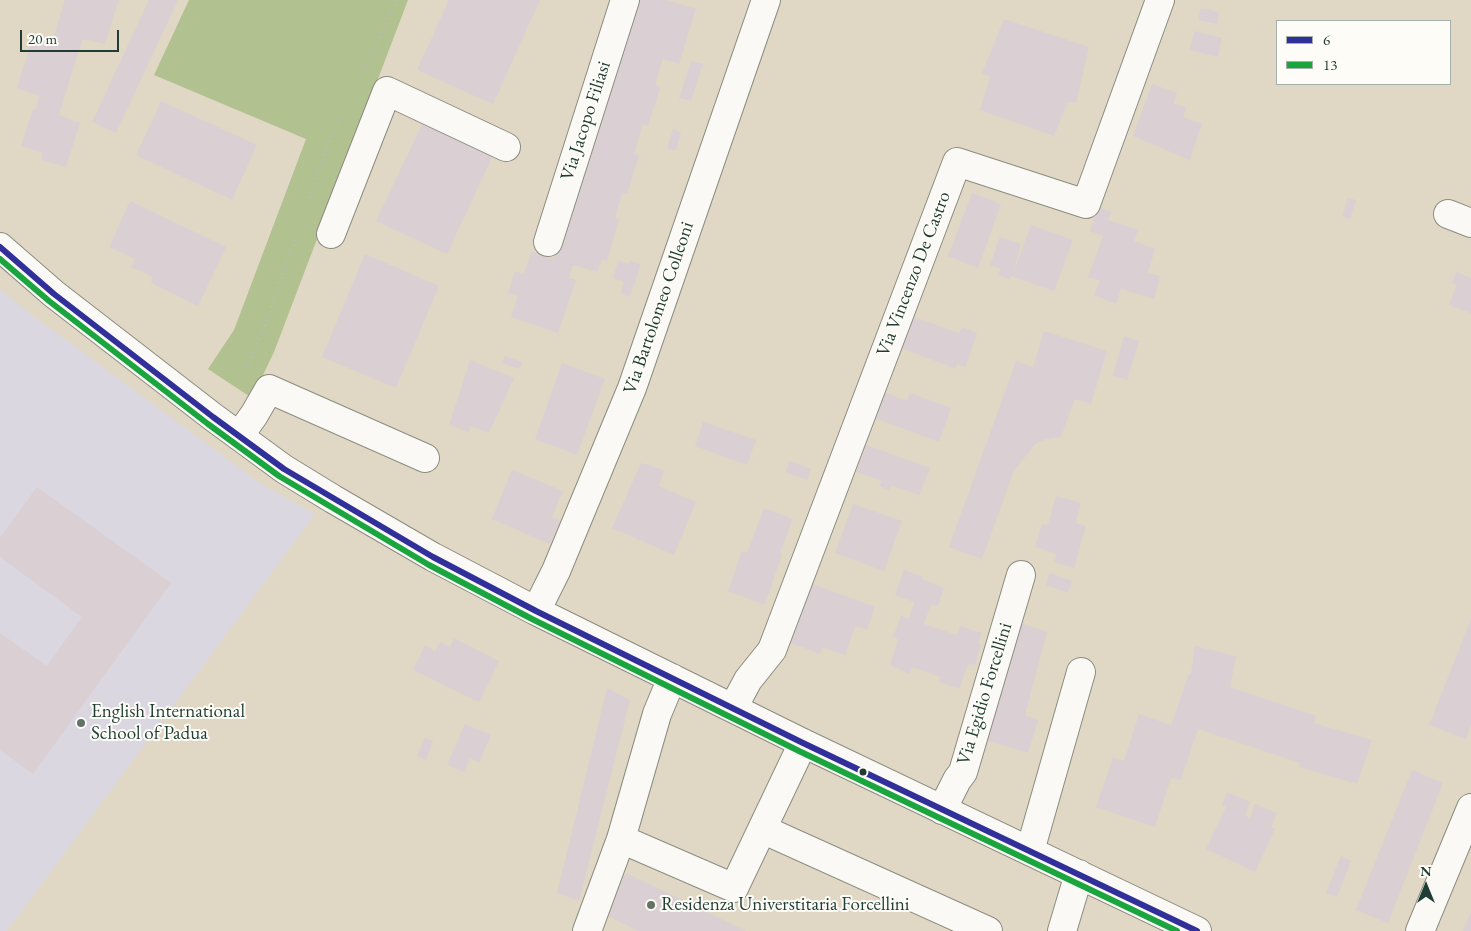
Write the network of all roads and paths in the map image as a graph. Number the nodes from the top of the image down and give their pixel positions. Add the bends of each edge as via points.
1 (624, 0) edge
2 (766, 0) edge
3 (1160, 0) edge
4 (506, 147) dead end
5 (331, 234) dead end
6 (548, 242) dead end
7 (0, 247) edge
8 (239, 436) junction
9 (425, 458) dead end
10 (1021, 575) dead end
11 (536, 611) junction
12 (1081, 672) dead end
13 (672, 678) junction
14 (733, 708) junction
15 (803, 743) junction
16 (1471, 808) edge
17 (942, 810) junction
18 (762, 829) junction
19 (621, 839) junction
20 (1030, 851) junction
21 (1079, 874) junction
22 (1194, 930) edge
23 (587, 931) edge
24 (988, 931) edge
25 (1062, 931) edge
26 (1420, 931) edge

1 - 6 street, Via Jacopo Filiasi
2 - 11 street, Via Bartolomeo Colleoni via 632,388 556,571
3 - 14 street, Via Vincenzo De Castro via 1086,204 957,162 772,650 748,680
4 - 5 street via 387,91
7 - 8 street via 54,294
8 - 9 street via 269,389
8 - 11 street via 333,499
10 - 17 street, Via Egidio Forcellini via 963,772
11 - 13 street
12 - 20 street
13 - 14 street
13 - 19 street via 657,714
14 - 15 street
15 - 17 street
15 - 18 street
16 - 26 street
17 - 20 street
18 - 19 street via 734,888
18 - 24 street
19 - 23 street
20 - 21 street
21 - 22 street
21 - 25 street

